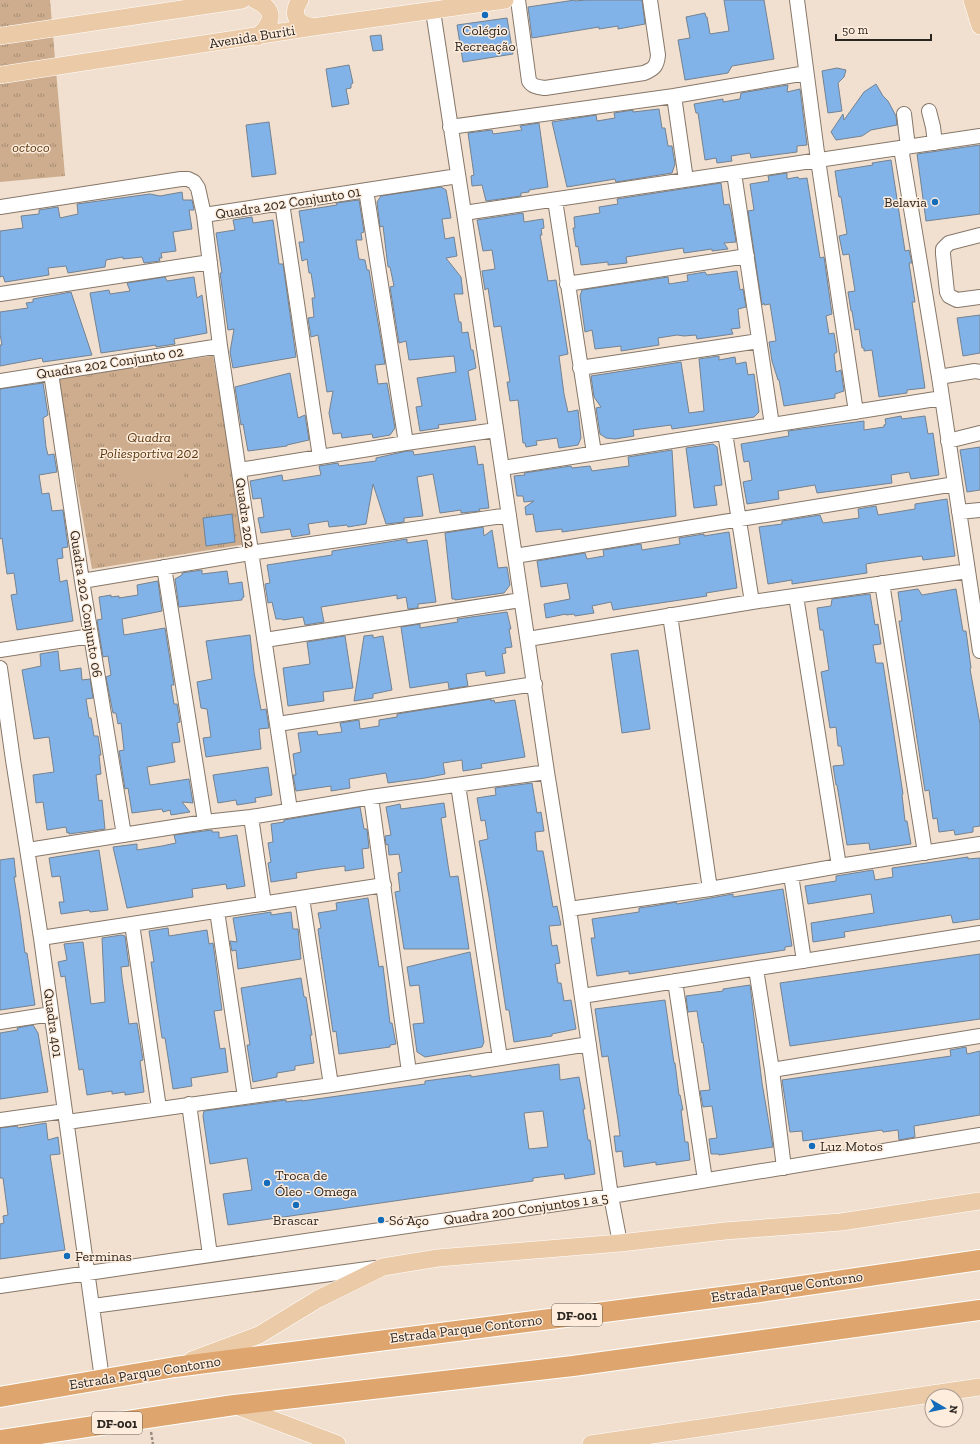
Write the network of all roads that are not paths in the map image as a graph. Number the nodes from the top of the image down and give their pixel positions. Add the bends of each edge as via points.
1 (242, 0) edge
2 (255, 0) edge
3 (300, 0) edge
4 (505, 0) edge
5 (518, 0) edge
6 (650, 0) edge
7 (796, 0) edge
8 (972, 0) edge
9 (433, 11) junction
10 (980, 26) edge
11 (313, 27) junction
12 (0, 36) edge
13 (257, 37) junction
14 (806, 73) junction
15 (0, 75) edge
16 (674, 96) junction
17 (928, 111) dead end
18 (904, 114) dead end
19 (450, 127) junction
20 (980, 136) edge
21 (935, 143) junction
22 (905, 148) junction
23 (818, 160) junction
24 (734, 173) junction
25 (458, 176) junction
26 (686, 180) junction
27 (366, 190) junction
28 (555, 200) junction
29 (282, 203) junction
30 (0, 207) edge
31 (464, 213) junction
32 (204, 215) junction
33 (980, 236) edge
34 (747, 256) junction
35 (210, 262) junction
36 (567, 284) junction
37 (0, 294) edge
38 (980, 297) edge
39 (759, 341) junction
40 (220, 346) junction
41 (580, 368) junction
42 (980, 372) edge
43 (52, 373) junction
44 (938, 377) junction
45 (0, 381) edge
46 (942, 398) junction
47 (856, 412) junction
48 (772, 425) junction
49 (496, 430) junction
50 (725, 433) junction
51 (980, 433) edge
52 (948, 441) junction
53 (406, 443) junction
54 (594, 453) junction
55 (320, 457) junction
56 (502, 468) junction
57 (239, 470) junction
58 (955, 484) junction
59 (980, 510) edge
60 (959, 512) junction
61 (509, 515) junction
62 (740, 520) junction
63 (250, 553) junction
64 (515, 556) junction
65 (164, 567) junction
66 (968, 571) junction
67 (82, 581) junction
68 (882, 583) junction
69 (796, 596) junction
70 (521, 600) junction
71 (752, 602) junction
72 (670, 615) junction
73 (91, 636) junction
74 (528, 639) junction
75 (265, 640) junction
76 (0, 650) edge
77 (980, 651) edge
78 (0, 673) edge
79 (535, 684) junction
80 (278, 724) junction
81 (6, 761) edge
82 (547, 772) junction
83 (458, 785) junction
84 (371, 797) junction
85 (290, 810) junction
86 (251, 817) junction
87 (205, 822) junction
88 (124, 835) junction
89 (980, 844) edge
90 (28, 850) junction
91 (925, 853) junction
92 (839, 866) junction
93 (791, 875) junction
94 (384, 885) junction
95 (710, 889) junction
96 (302, 898) junction
97 (264, 904) junction
98 (569, 909) junction
99 (217, 911) junction
100 (132, 924) junction
101 (980, 933) edge
102 (41, 938) junction
103 (804, 961) junction
104 (756, 969) junction
105 (675, 981) junction
106 (582, 996) junction
107 (51, 1014) junction
108 (0, 1022) edge
109 (980, 1036) edge
110 (589, 1044) junction
111 (500, 1058) junction
112 (772, 1070) junction
113 (409, 1072) junction
114 (331, 1084) junction
115 (245, 1096) junction
116 (189, 1104) junction
117 (159, 1108) junction
118 (66, 1116) junction
119 (0, 1120) edge
120 (980, 1135) edge
121 (784, 1168) junction
122 (705, 1180) junction
123 (611, 1196) junction
124 (980, 1200) edge
125 (620, 1244) junction
126 (210, 1255) junction
127 (980, 1260) edge
128 (383, 1267) junction
129 (88, 1273) junction
130 (0, 1286) edge
131 (93, 1306) junction
132 (980, 1310) edge
133 (175, 1367) junction
134 (102, 1379) junction
135 (980, 1386) edge
136 (0, 1397) edge
137 (234, 1405) junction
138 (0, 1440) edge
139 (337, 1444) edge
140 (591, 1444) edge

1 - 12 main road
2 - 13 main road via 268,9 270,16 266,30
3 - 11 main road via 295,16 299,23
4 - 9 main road, Avenida Buriti
5 - 6 street via 529,81 531,85 545,88 644,73 654,69 658,55
7 - 14 street
8 - 10 main road
9 - 11 main road, Avenida Buriti
9 - 19 street
11 - 13 main road, Avenida Buriti
13 - 15 main road, Avenida Buriti
14 - 16 street
14 - 23 street
16 - 19 street
16 - 26 street
17 - 21 street
18 - 22 street
19 - 25 street
20 - 21 street
21 - 22 street
22 - 23 street
22 - 44 street
23 - 24 street
23 - 47 street
24 - 26 street
24 - 34 street
25 - 27 street, Quadra 202 Conjunto 01
25 - 31 street
26 - 28 street
27 - 29 street, Quadra 202 Conjunto 01
27 - 53 street
28 - 31 street
28 - 36 street
29 - 32 street, Quadra 202 Conjunto 01
29 - 55 street
30 - 32 street, Quadra 202 Conjunto 01 via 188,179 198,188
31 - 49 street
32 - 35 street, Quadra 202
33 - 38 street via 943,248 949,296 957,300
34 - 36 street
34 - 39 street
35 - 37 street
35 - 40 street, Quadra 202
36 - 41 street
39 - 41 street
39 - 48 street
40 - 43 street, Quadra 202 Conjunto 02
40 - 57 street, Quadra 202
41 - 54 street
42 - 44 street
43 - 45 street, Quadra 202 Conjunto 02
43 - 67 street, Quadra 202 Conjunto 06
44 - 46 street
46 - 47 street
46 - 52 street
47 - 48 street
48 - 50 street
49 - 53 street
49 - 56 street
50 - 54 street
50 - 62 street
51 - 52 street
52 - 58 street
53 - 55 street
54 - 56 street
55 - 57 street
56 - 61 street
57 - 63 street, Quadra 202
58 - 60 street
58 - 62 street
59 - 60 street
60 - 66 street
61 - 63 street
61 - 64 street
62 - 64 street
62 - 71 street
63 - 65 street
63 - 75 street, Quadra 202
64 - 70 street
65 - 67 street
65 - 87 street
66 - 68 street
66 - 77 street
67 - 73 street, Quadra 202 Conjunto 06
68 - 69 street
68 - 91 street
69 - 71 street
69 - 92 street
70 - 74 street
70 - 75 street
71 - 72 street
72 - 74 street
72 - 95 street
73 - 76 street
73 - 88 street, Quadra 202 Conjunto 06
74 - 79 street
75 - 80 street, Quadra 202
78 - 81 street, Quadra 401
79 - 80 street
79 - 82 street
80 - 85 street, Quadra 202
81 - 90 street, Quadra 401
82 - 83 street
82 - 98 street
83 - 84 street
83 - 111 street
84 - 85 street
84 - 94 street
85 - 86 street
86 - 87 street
86 - 97 street
87 - 88 street
88 - 90 street
89 - 91 street
90 - 102 street, Quadra 401
91 - 92 street
92 - 93 street
93 - 95 street
93 - 103 street
94 - 96 street
94 - 113 street
95 - 98 street
96 - 97 street
96 - 114 street
97 - 99 street
98 - 106 street
99 - 100 street
99 - 115 street
100 - 102 street
100 - 117 street
101 - 103 street
102 - 107 street, Quadra 401
103 - 104 street
104 - 105 street
104 - 112 street
105 - 106 street
105 - 122 street
106 - 110 street
107 - 108 street
107 - 118 street, Quadra 401
109 - 112 street
110 - 111 street
110 - 123 street
111 - 113 street
112 - 121 street
113 - 114 street
114 - 115 street
115 - 116 street
116 - 117 street
116 - 126 street
117 - 118 street
118 - 119 street
118 - 129 street, Quadra 401
120 - 121 street, Quadra 200 Conjuntos 1 a 5
121 - 122 street, Quadra 200 Conjuntos 1 a 5
122 - 123 street, Quadra 200 Conjuntos 1 a 5
123 - 125 street
123 - 126 street, Quadra 200 Conjuntos 1 a 5
124 - 125 main road via 841,1222 726,1231
125 - 128 main road via 438,1258
126 - 129 street, Quadra 200 Conjuntos 1 a 5
127 - 133 highway, Estrada Parque Contorno / DF-001 via 752,1293
128 - 131 street
128 - 133 main road via 318,1299 259,1335
129 - 130 street, Quadra 200 Conjuntos 1 a 5
129 - 131 street, Quadra 401
131 - 134 street, Quadra 401
132 - 137 highway, DF-001 via 573,1366
133 - 134 highway, Estrada Parque Contorno / DF-001
134 - 136 highway, Estrada Parque Contorno / DF-001
135 - 140 main road
137 - 138 highway, DF-001
137 - 139 main road

